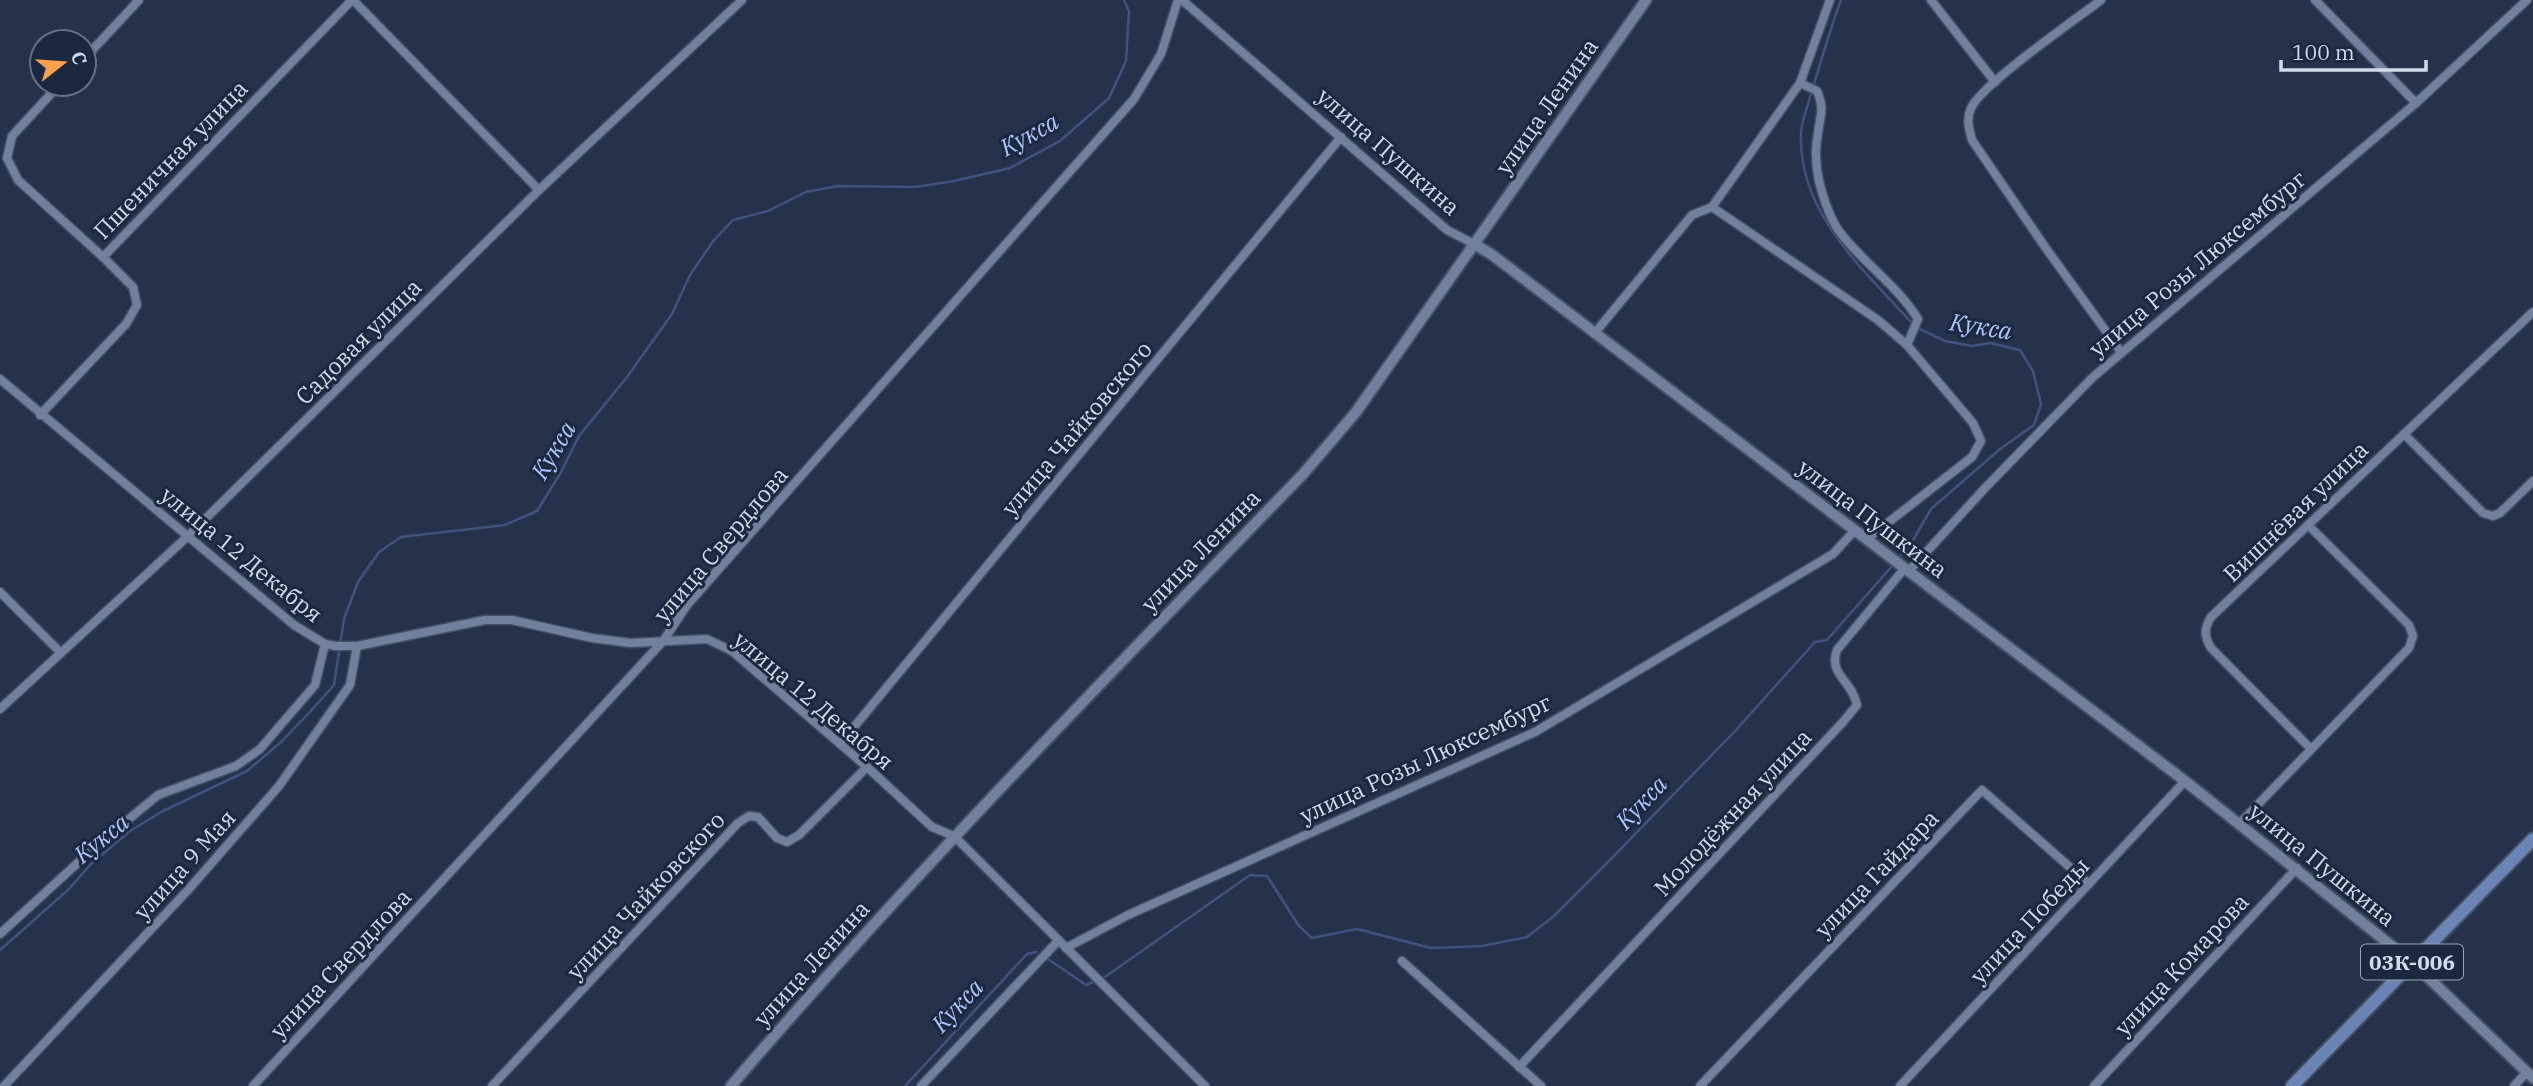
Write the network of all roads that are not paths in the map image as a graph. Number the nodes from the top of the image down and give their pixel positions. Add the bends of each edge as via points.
1 (139, 0) edge
2 (352, 0) edge
3 (742, 0) edge
4 (1180, 0) edge
5 (1646, 0) edge
6 (1830, 0) edge
7 (1931, 0) edge
8 (2101, 0) edge
9 (2315, 0) edge
10 (2527, 0) edge
11 (98, 44) edge
12 (1995, 82) junction
13 (1808, 87) junction
14 (47, 98) edge
15 (2416, 103) junction
16 (1341, 137) junction
17 (539, 190) junction
18 (1712, 207) junction
19 (1474, 244) junction
20 (103, 257) junction
21 (2533, 312) edge
22 (1594, 334) junction
23 (1907, 345) junction
24 (2121, 352) junction
25 (0, 379) edge
26 (40, 415) junction
27 (2404, 434) junction
28 (2533, 481) edge
29 (2308, 525) junction
30 (1855, 530) junction
31 (187, 537) junction
32 (1867, 539) junction
33 (1900, 566) junction
34 (0, 592) edge
35 (664, 640) junction
36 (325, 644) junction
37 (353, 646) junction
38 (60, 652) junction
39 (0, 709) edge
40 (840, 744) junction
41 (2310, 748) junction
42 (867, 767) junction
43 (2185, 781) junction
44 (2240, 823) junction
45 (954, 836) junction
46 (2533, 839) edge
47 (2297, 869) junction
48 (2089, 884) junction
49 (0, 934) edge
50 (1059, 941) junction
51 (1066, 948) junction
52 (1402, 961) dead end
53 (2412, 962) junction
54 (1519, 1067) junction
55 (2530, 1074) edge
56 (923, 1085) edge
57 (4, 1086) edge
58 (253, 1086) edge
59 (492, 1086) edge
60 (731, 1086) edge
61 (1205, 1086) edge
62 (1541, 1086) edge
63 (1700, 1086) edge
64 (1900, 1086) edge
65 (2094, 1086) edge
66 (2292, 1086) edge
67 (2514, 1086) edge

1 - 11 street
2 - 17 street, Пшеничная улица
2 - 20 street, Пшеничная улица
3 - 17 street, Садовая улица
4 - 16 street, улица Пушкина
4 - 35 street, улица Свердлова via 1161,54 1134,99 687,606
5 - 19 street, улица Ленина
6 - 13 street
7 - 12 street
8 - 12 street
9 - 15 street
10 - 15 street, улица Розы Люксембург
12 - 24 street via 1972,106 1967,120 1972,140
13 - 18 street
13 - 23 street via 1823,111 1817,134 1818,169 1826,202 1838,230 1919,319
14 - 20 street via 12,136 7,158 18,180
15 - 24 street, улица Розы Люксембург
16 - 19 street, улица Пушкина via 1447,230
16 - 40 street, улица Чайковского
17 - 31 street, Садовая улица
18 - 22 street via 1692,215
18 - 23 street via 1878,320
19 - 22 street, улица Пушкина
19 - 45 street, улица Ленина via 1356,412 1304,473
20 - 26 street, Пшеничная улица via 133,287 136,304 126,324
21 - 27 street, Вишнёвая улица
22 - 30 street, улица Пушкина
23 - 32 street via 1973,423 1981,441 1972,457
24 - 33 street, улица Розы Люксембург
25 - 26 street, улица 12 Декабря
26 - 31 street, улица 12 Декабря
27 - 28 street via 2483,513 2500,513
27 - 29 street, Вишнёвая улица
29 - 41 street via 2409,625 2413,636 2409,648
29 - 41 street, Вишнёвая улица via 2211,617 2206,639
30 - 32 street, улица Пушкина
30 - 51 street, улица Розы Люксембург via 1833,554 1535,732 1128,915
31 - 36 street, улица 12 Декабря via 294,625
31 - 38 street, Садовая улица
32 - 33 street, улица Пушкина
33 - 43 street, улица Пушкина
33 - 54 street, Молодёжная улица via 1833,660 1857,705
34 - 38 street
35 - 37 street, улица 12 Декабря via 631,643 512,620 485,620
35 - 40 street, улица 12 Декабря via 707,639 732,651
35 - 58 street, улица Свердлова
36 - 37 street, улица 12 Декабря
36 - 49 street via 315,685 260,749 236,766 158,795
37 - 57 street, улица 9 Мая via 350,685 279,786
38 - 39 street, Садовая улица
40 - 42 street, улица 12 Декабря
41 - 44 street
42 - 45 street, улица 12 Декабря via 932,827
42 - 59 street, улица Чайковского via 787,842 758,817 749,816 738,823
43 - 44 street, улица Пушкина
43 - 48 street, улица Победы
44 - 47 street, улица Пушкина
45 - 50 street, улица 12 Декабря
45 - 60 street, улица Ленина
46 - 53 main road, 03К-006
47 - 53 street, улица Пушкина
47 - 65 street, улица Комарова
48 - 63 street, улица Гайдара via 1982,790
48 - 64 street, улица Победы
50 - 51 street, улица 12 Декабря
50 - 56 street
51 - 61 street, улица 12 Декабря
52 - 54 street
53 - 55 street, улица Пушкина
53 - 66 main road, 03К-006
54 - 62 street
55 - 67 street

